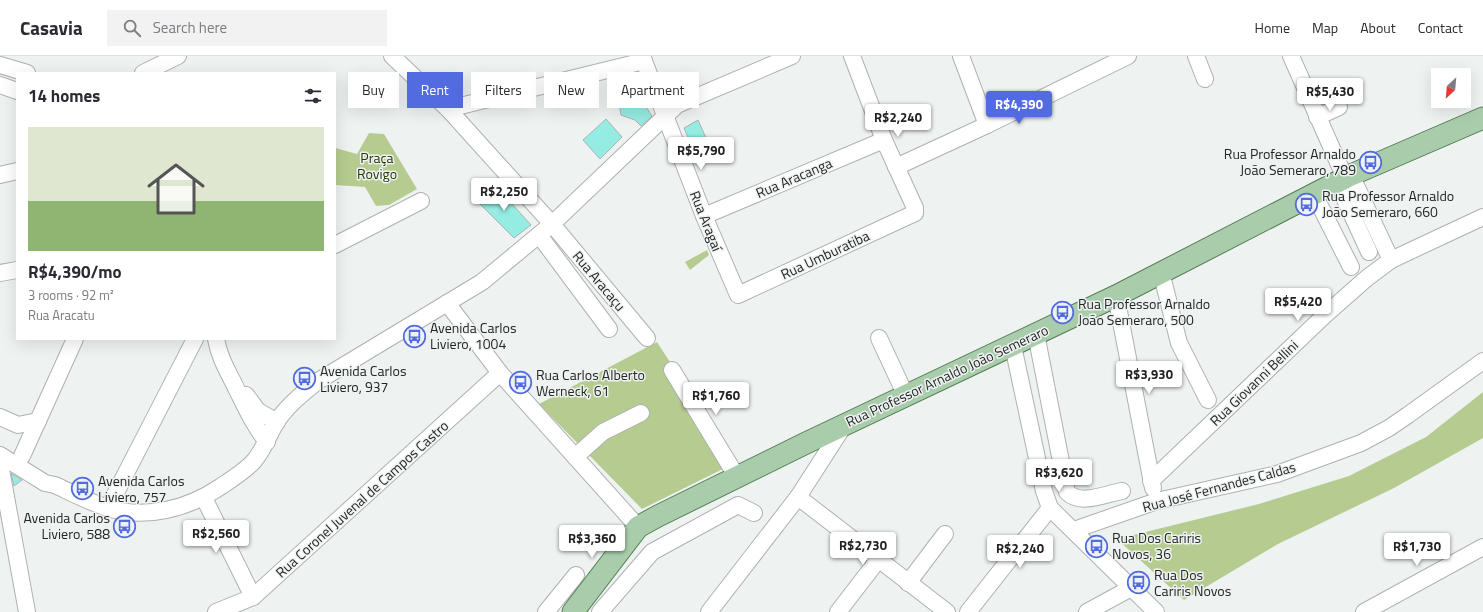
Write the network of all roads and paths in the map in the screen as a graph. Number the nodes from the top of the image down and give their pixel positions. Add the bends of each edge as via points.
1 (18, 56) edge
2 (178, 56) edge
3 (392, 56) edge
4 (792, 56) edge
5 (852, 56) edge
6 (961, 56) edge
7 (1128, 56) edge
8 (1196, 56) edge
9 (1291, 56) edge
10 (643, 58) edge
11 (2, 67) edge
12 (23, 72) edge
13 (145, 72) edge
14 (1205, 79) dead end
15 (0, 85) edge
16 (16, 91) edge
17 (1339, 107) dead end
18 (448, 109) junction
19 (665, 116) junction
20 (1317, 117) junction
21 (1483, 118) edge
22 (987, 125) junction
23 (884, 140) junction
24 (896, 167) junction
25 (16, 171) edge
26 (0, 175) edge
27 (1344, 179) junction
28 (1314, 194) junction
29 (421, 201) dead end
30 (704, 216) junction
31 (1483, 217) edge
32 (552, 224) junction
33 (539, 235) junction
34 (336, 244) edge
35 (1369, 252) dead end
36 (1392, 260) junction
37 (1351, 267) dead end
38 (16, 270) edge
39 (1161, 272) junction
40 (0, 273) edge
41 (738, 295) joint
42 (1116, 296) junction
43 (447, 303) junction
44 (609, 329) dead end
45 (1036, 334) junction
46 (647, 338) dead end
47 (879, 338) dead end
48 (75, 340) edge
49 (194, 340) edge
50 (216, 340) edge
51 (1013, 346) junction
52 (1483, 361) edge
53 (672, 370) dead end
54 (500, 373) junction
55 (237, 388) junction
56 (906, 396) junction
57 (1208, 400) dead end
58 (641, 413) dead end
59 (0, 417) edge
60 (38, 421) junction
61 (277, 422) junction
62 (845, 424) junction
63 (267, 442) junction
64 (0, 445) edge
65 (0, 455) edge
66 (22, 456) junction
67 (575, 457) junction
68 (0, 464) edge
69 (737, 477) junction
70 (1151, 481) junction
71 (55, 485) junction
72 (1122, 491) dead end
73 (798, 497) junction
74 (204, 498) junction
75 (1156, 501) junction
76 (108, 508) junction
77 (1050, 508) junction
78 (754, 513) dead end
79 (638, 527) junction
80 (1074, 530) junction
81 (945, 534) dead end
82 (1483, 547) edge
83 (878, 560) junction
84 (576, 575) dead end
85 (908, 583) junction
86 (1131, 588) junction
87 (252, 597) junction
88 (27, 612) edge
89 (216, 612) edge
90 (546, 612) edge
91 (573, 612) edge
92 (600, 612) edge
93 (709, 612) edge
94 (838, 612) edge
95 (947, 612) edge
96 (968, 612) edge
97 (1087, 612) edge
98 (1156, 612) edge
99 (1364, 612) edge

1 - 11 street
2 - 13 street
3 - 18 street, Rua Aracaçu
4 - 19 street via 677,105
5 - 23 street
6 - 22 street
7 - 22 street
8 - 14 street
9 - 20 street
10 - 18 street
10 - 19 street, Rua Aragaí
11 - 12 street
15 - 16 street
17 - 20 street
18 - 32 street, Rua Aracaçu
19 - 30 street, Rua Aragaí
19 - 32 street
20 - 27 street
21 - 27 main road, Rua Professor Arnaldo João Semeraro
22 - 24 street
23 - 24 street
23 - 30 street, Rua Aracanga
24 - 41 street, Rua Umburatiba via 915,208 913,215
25 - 26 street
27 - 28 main road, Rua Professor Arnaldo João Semeraro
27 - 35 street
27 - 36 street
28 - 37 street
28 - 39 main road, Rua Professor Arnaldo João Semeraro
29 - 34 street
30 - 41 street, Rua Aragaí
31 - 36 street, Rua Giovanni Bellini
32 - 33 street
32 - 46 street, Rua Aracaçu
33 - 43 street via 482,282
33 - 44 street
36 - 70 street, Rua Giovanni Bellini via 1325,315
38 - 40 street
39 - 42 main road, Rua Professor Arnaldo João Semeraro
39 - 57 street via 1180,343
42 - 45 main road, Rua Professor Arnaldo João Semeraro
42 - 70 street
43 - 54 street
43 - 61 street via 318,381 289,406
45 - 51 main road, Rua Professor Arnaldo João Semeraro
45 - 72 street via 1067,492 1080,499
47 - 56 street
48 - 60 street
49 - 76 street
50 - 55 street via 219,355
51 - 56 main road, Rua Professor Arnaldo João Semeraro
51 - 77 street via 1044,491
52 - 75 street, Rua José Fernandes Caldas via 1389,428 1361,443 1277,474
53 - 69 street
54 - 67 street
54 - 87 street, Rua Coronel Juvenal de Campos Castro
55 - 61 street via 258,411
55 - 63 street via 253,425
56 - 62 main road, Rua Professor Arnaldo João Semeraro
58 - 67 street via 603,432
59 - 60 street via 18,425
60 - 66 street
61 - 63 street
62 - 69 main road, Rua Professor Arnaldo João Semeraro
62 - 73 street
63 - 74 street via 254,461 240,474
64 - 66 street
65 - 71 street via 45,483
66 - 71 street via 50,476
67 - 79 street
68 - 88 street
69 - 79 main road, Rua Professor Arnaldo João Semeraro
70 - 75 street
71 - 76 street
73 - 83 street
73 - 93 street
74 - 76 street via 150,512
74 - 87 street
75 - 80 street, Rua José Fernandes Caldas
77 - 80 street
77 - 96 street
78 - 92 street via 738,505 652,552
79 - 91 main road, Rua Professor Arnaldo João Semeraro
80 - 86 street
81 - 85 street
82 - 99 street
83 - 85 street
83 - 94 street
84 - 90 street
85 - 95 street
86 - 97 street
86 - 98 street
87 - 89 street, Rua Coronel Juvenal de Campos Castro

